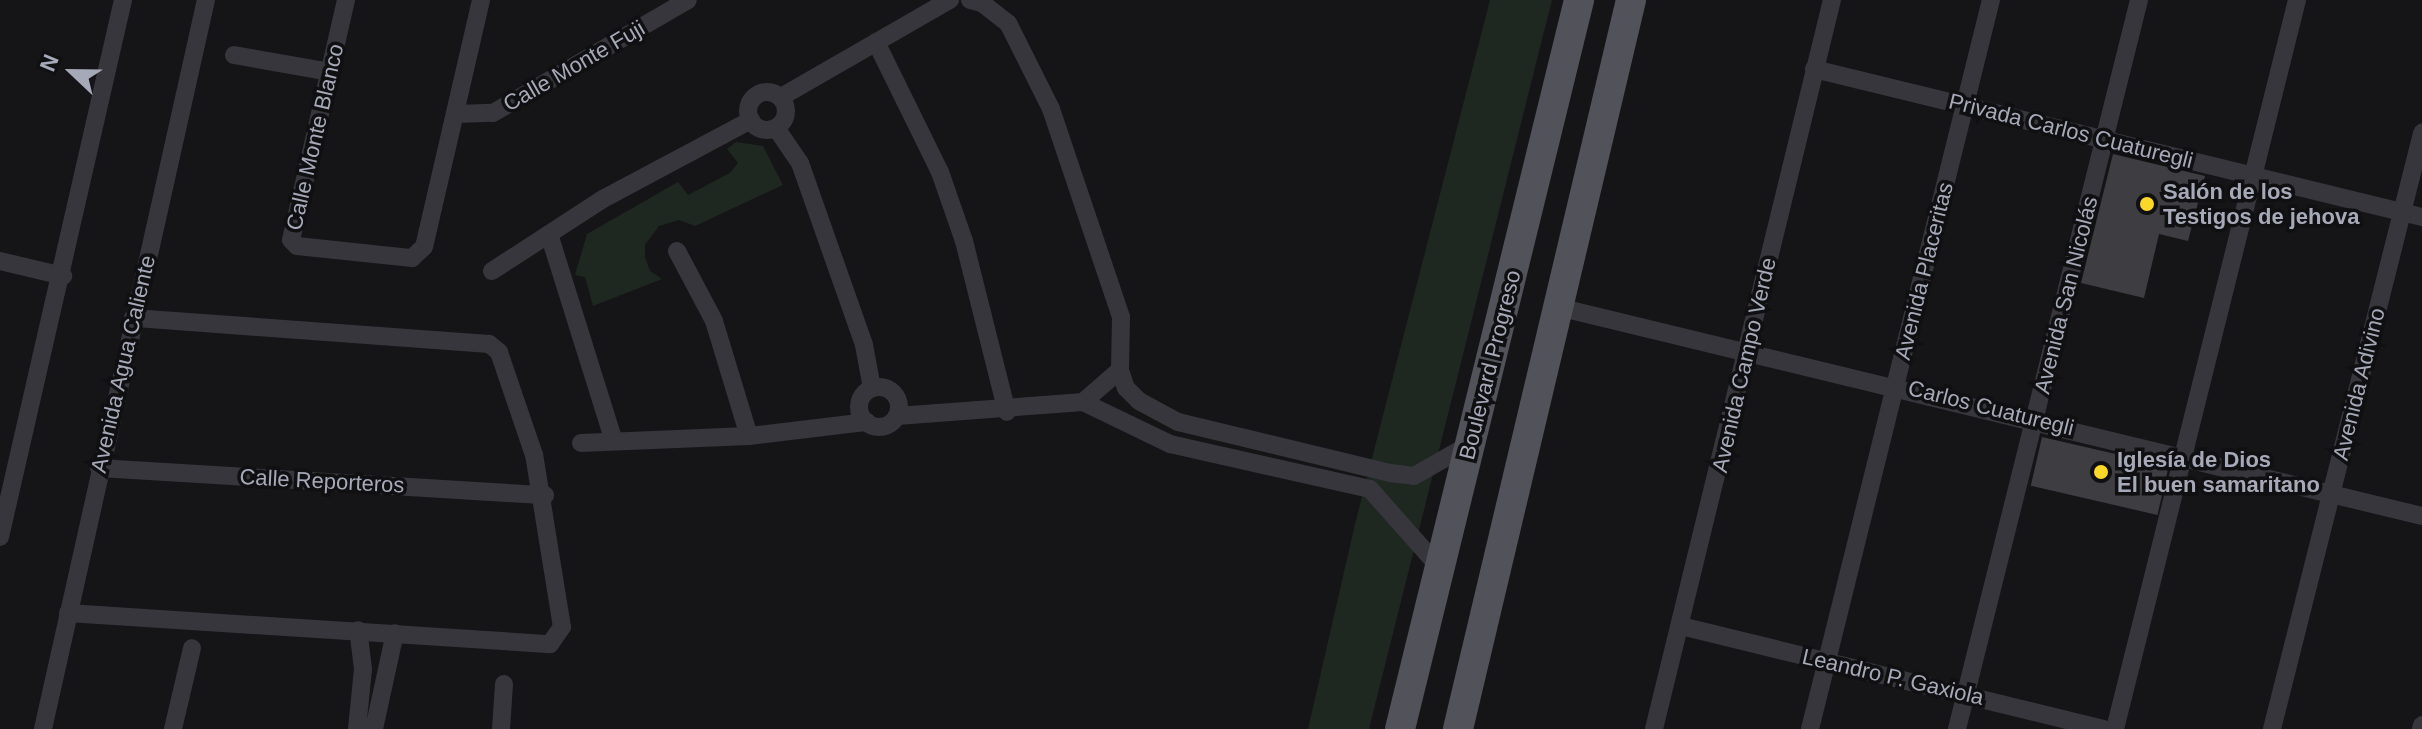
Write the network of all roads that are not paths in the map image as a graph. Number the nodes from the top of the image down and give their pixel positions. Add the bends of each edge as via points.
1 (206, 0) edge
2 (346, 0) edge
3 (481, 0) edge
4 (688, 0) edge
5 (950, 0) edge
6 (970, 0) edge
7 (1579, 0) edge
8 (1631, 0) edge
9 (1832, 0) edge
10 (1991, 0) edge
11 (2139, 0) edge
12 (2297, 0) edge
13 (121, 3) edge
14 (1002, 7) edge
15 (876, 42) junction
16 (234, 55) dead end
17 (1814, 69) junction
18 (330, 72) junction
19 (781, 97) junction
20 (1965, 106) junction
21 (455, 114) junction
22 (751, 120) junction
23 (776, 128) junction
24 (2422, 133) edge
25 (2104, 139) junction
26 (2254, 176) junction
27 (2402, 212) junction
28 (2422, 217) edge
29 (549, 234) junction
30 (677, 251) dead end
31 (0, 261) edge
32 (492, 271) dead end
33 (63, 276) junction
34 (1558, 307) junction
35 (133, 318) junction
36 (1748, 351) junction
37 (1120, 370) junction
38 (1896, 385) junction
39 (872, 388) junction
40 (1083, 402) junction
41 (1007, 412) junction
42 (897, 416) junction
43 (2035, 418) junction
44 (867, 422) junction
45 (1178, 422) junction
46 (749, 436) junction
47 (614, 441) junction
48 (581, 443) dead end
49 (1170, 444) junction
50 (1470, 444) junction
51 (2184, 455) junction
52 (99, 468) junction
53 (1332, 469) junction
54 (2332, 493) junction
55 (545, 495) junction
56 (2422, 516) edge
57 (0, 537) edge
58 (1440, 568) junction
59 (68, 613) junction
60 (1681, 626) junction
61 (358, 630) junction
62 (395, 633) junction
63 (192, 648) dead end
64 (1827, 662) junction
65 (363, 669) junction
66 (388, 673) junction
67 (504, 684) dead end
68 (1966, 694) junction
69 (43, 729) edge
70 (173, 729) edge
71 (357, 729) edge
72 (374, 729) edge
73 (501, 729) edge
74 (1400, 729) edge
75 (1458, 729) edge
76 (1654, 729) edge
77 (1810, 729) edge
78 (1957, 729) edge
79 (2104, 729) edge
80 (2115, 729) edge
81 (2272, 729) edge

1 - 35 street, Avenida Agua Caliente
2 - 18 street, Calle Monte Blanco
3 - 21 street
4 - 21 street, Calle Monte Fuji via 493,113
5 - 15 street
6 - 14 street
7 - 50 main road, Boulevard Progreso
8 - 34 main road
9 - 17 street, Avenida Campo Verde
10 - 20 street, Avenida Placeritas
11 - 25 street, Avenida San Nicolás
12 - 26 street
13 - 33 street
14 - 37 street via 1070,157 1121,317
15 - 19 street
15 - 41 street via 940,172 964,241
16 - 18 street
17 - 20 street, Privada Carlos Cuaturegli
17 - 36 street, Avenida Campo Verde
18 - 21 street, Calle Monte Blanco via 291,240 297,246 419,255
19 - 22 street via 759,94 750,103
19 - 23 street via 786,114
20 - 25 street, Privada Carlos Cuaturegli
20 - 38 street, Avenida Placeritas
22 - 23 street via 759,128
22 - 29 street
23 - 39 street via 800,163 864,345
24 - 27 street, Avenida Adivino
25 - 26 street, Privada Carlos Cuaturegli
25 - 43 street, Avenida San Nicolás
26 - 27 street, Privada Carlos Cuaturegli
26 - 51 street
27 - 28 street, Privada Carlos Cuaturegli
27 - 54 street, Avenida Adivino
29 - 32 street
29 - 47 street
30 - 46 street via 714,321
31 - 33 street
33 - 57 street
34 - 36 street, Carlos Cuaturegli
34 - 75 main road
35 - 52 street, Avenida Agua Caliente
35 - 55 street via 477,339 499,352
36 - 38 street, Carlos Cuaturegli
36 - 60 street, Avenida Campo Verde
37 - 40 street
37 - 45 street via 1126,388 1139,401
38 - 43 street, Carlos Cuaturegli
38 - 64 street, Avenida Placeritas
39 - 42 street via 892,391 899,402
39 - 44 street via 859,404
40 - 41 street
40 - 49 street
41 - 42 street
42 - 44 street via 880,427
43 - 51 street, Carlos Cuaturegli
43 - 68 street, Avenida San Nicolás
44 - 46 street
45 - 49 street
45 - 53 street
46 - 47 street
47 - 48 street
49 - 53 street
50 - 53 street via 1414,476
50 - 58 main road, Boulevard Progreso
51 - 54 street, Carlos Cuaturegli
51 - 80 street
52 - 55 street, Calle Reporteros
52 - 59 street, Avenida Agua Caliente
53 - 58 street via 1370,489
54 - 56 street, Carlos Cuaturegli
54 - 81 street, Avenida Adivino
55 - 62 street via 562,627 550,644
58 - 74 main road, Boulevard Progreso
59 - 61 street
59 - 69 street, Avenida Agua Caliente
60 - 64 street, Leandro P. Gaxiola
60 - 76 street, Avenida Campo Verde
61 - 62 street
61 - 65 street
62 - 66 street
63 - 70 street
64 - 68 street, Leandro P. Gaxiola
64 - 77 street, Avenida Placeritas
65 - 66 street
65 - 71 street
66 - 72 street
67 - 73 street
68 - 78 street, Avenida San Nicolás
68 - 79 street, Leandro P. Gaxiola

